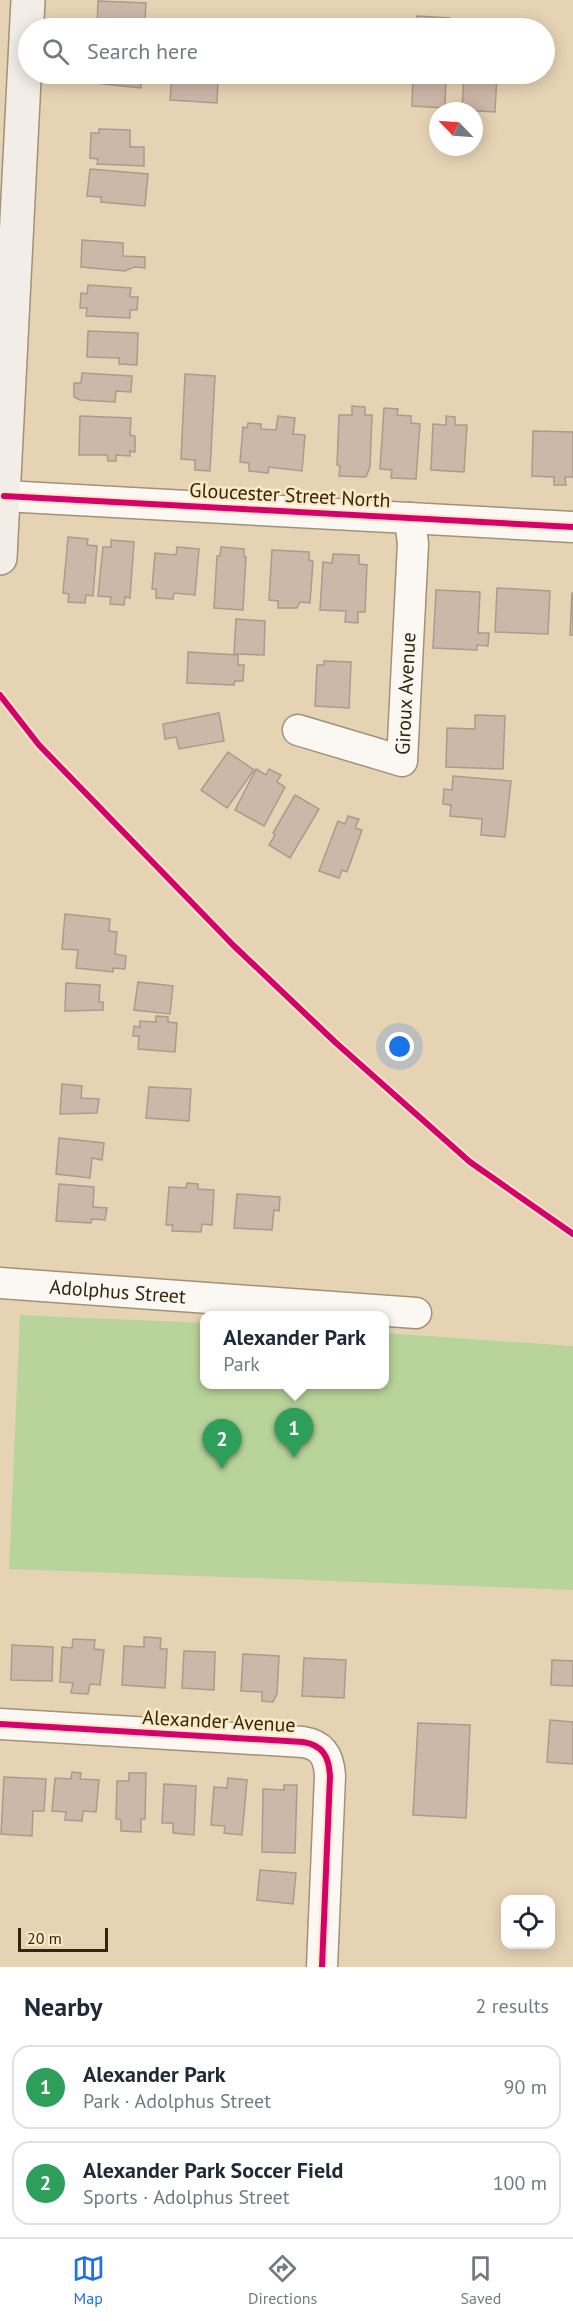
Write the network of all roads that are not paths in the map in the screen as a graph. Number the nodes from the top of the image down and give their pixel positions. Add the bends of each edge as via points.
1 (28, 0) edge
2 (27, 18) edge
3 (24, 84) edge
4 (4, 496) junction
5 (410, 518) junction
6 (573, 528) edge
7 (0, 558) edge
8 (297, 730) dead end
9 (0, 1283) edge
10 (388, 1311) edge
11 (389, 1311) edge
12 (416, 1313) dead end
13 (0, 1724) edge
14 (322, 1967) edge

1 - 2 main road
3 - 4 main road
4 - 5 street, Gloucester Street North
4 - 7 main road
5 - 6 street, Gloucester Street North
5 - 8 street, Giroux Avenue via 402,761
9 - 10 street, Adolphus Street
11 - 12 street, Adolphus Street
13 - 14 street, Alexander Avenue via 303,1742 322,1750 330,1776

